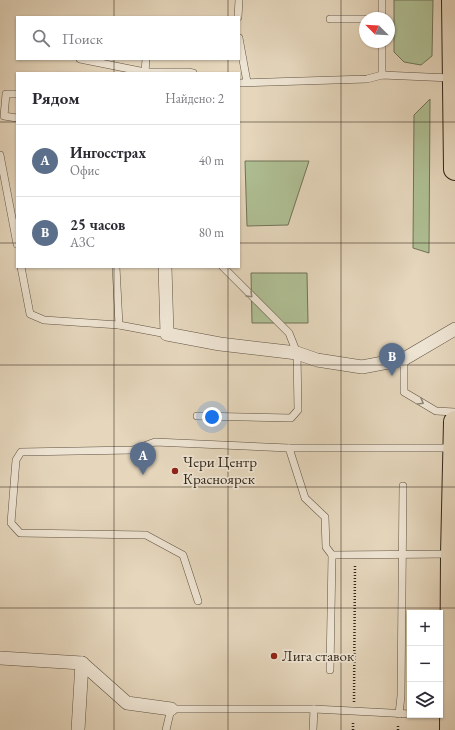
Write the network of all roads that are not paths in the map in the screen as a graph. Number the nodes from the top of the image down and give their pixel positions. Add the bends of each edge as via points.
1 (239, 0) edge
2 (382, 0) edge
3 (453, 0) edge
4 (382, 12) edge
5 (238, 16) edge
6 (330, 19) dead end
7 (359, 19) edge
8 (382, 48) edge
9 (240, 49) edge
10 (85, 60) edge
11 (146, 60) edge
12 (145, 72) edge
13 (188, 72) edge
14 (382, 75) junction
15 (453, 78) junction
16 (243, 83) edge
17 (16, 94) edge
18 (2, 116) edge
19 (16, 118) edge
20 (0, 155) edge
21 (455, 169) edge
22 (16, 239) edge
23 (21, 268) edge
24 (116, 268) edge
25 (165, 268) edge
26 (224, 268) edge
27 (119, 325) junction
28 (455, 329) edge
29 (167, 334) junction
30 (297, 353) junction
31 (404, 359) junction
32 (455, 412) edge
33 (197, 416) dead end
34 (455, 422) edge
35 (289, 448) junction
36 (454, 448) edge
37 (404, 486) dead end
38 (454, 554) edge
39 (403, 555) junction
40 (332, 556) junction
41 (198, 601) dead end
42 (0, 658) edge
43 (82, 663) junction
44 (330, 670) dead end
45 (171, 709) junction
46 (314, 710) junction
47 (399, 714) junction
48 (407, 714) edge
49 (450, 719) edge
50 (78, 730) edge
51 (166, 730) edge
52 (314, 730) edge

1 - 5 lane
2 - 4 lane
3 - 15 highway
6 - 7 lane
8 - 14 lane
9 - 16 lane
10 - 12 lane
11 - 12 lane
12 - 13 lane
14 - 15 lane
14 - 16 lane via 367,79
15 - 21 highway
17 - 18 lane via 6,94
18 - 19 lane
20 - 22 lane
23 - 27 lane via 30,314 51,321
24 - 27 lane
25 - 29 street
26 -> 30 lane via 289,333
27 - 29 lane
28 - 31 street
29 - 30 street via 220,344
30 - 31 street via 317,360 362,367
30 - 33 lane via 298,410 291,418
31 -> 32 lane via 404,392 436,411
34 - 36 highway
35 - 36 lane
35 - 40 lane via 305,498 325,517 326,547
35 - 41 lane via 155,442 133,450 21,452 16,460 11,524 20,533 146,535 182,555
36 - 38 highway
37 - 39 lane
38 - 39 lane
38 - 49 highway
39 - 40 lane
39 - 47 lane
40 - 44 lane
42 - 43 street
43 - 45 street via 127,703
43 - 50 street
45 - 46 lane
45 - 51 lane
46 - 47 lane
46 - 52 lane
47 - 48 lane

